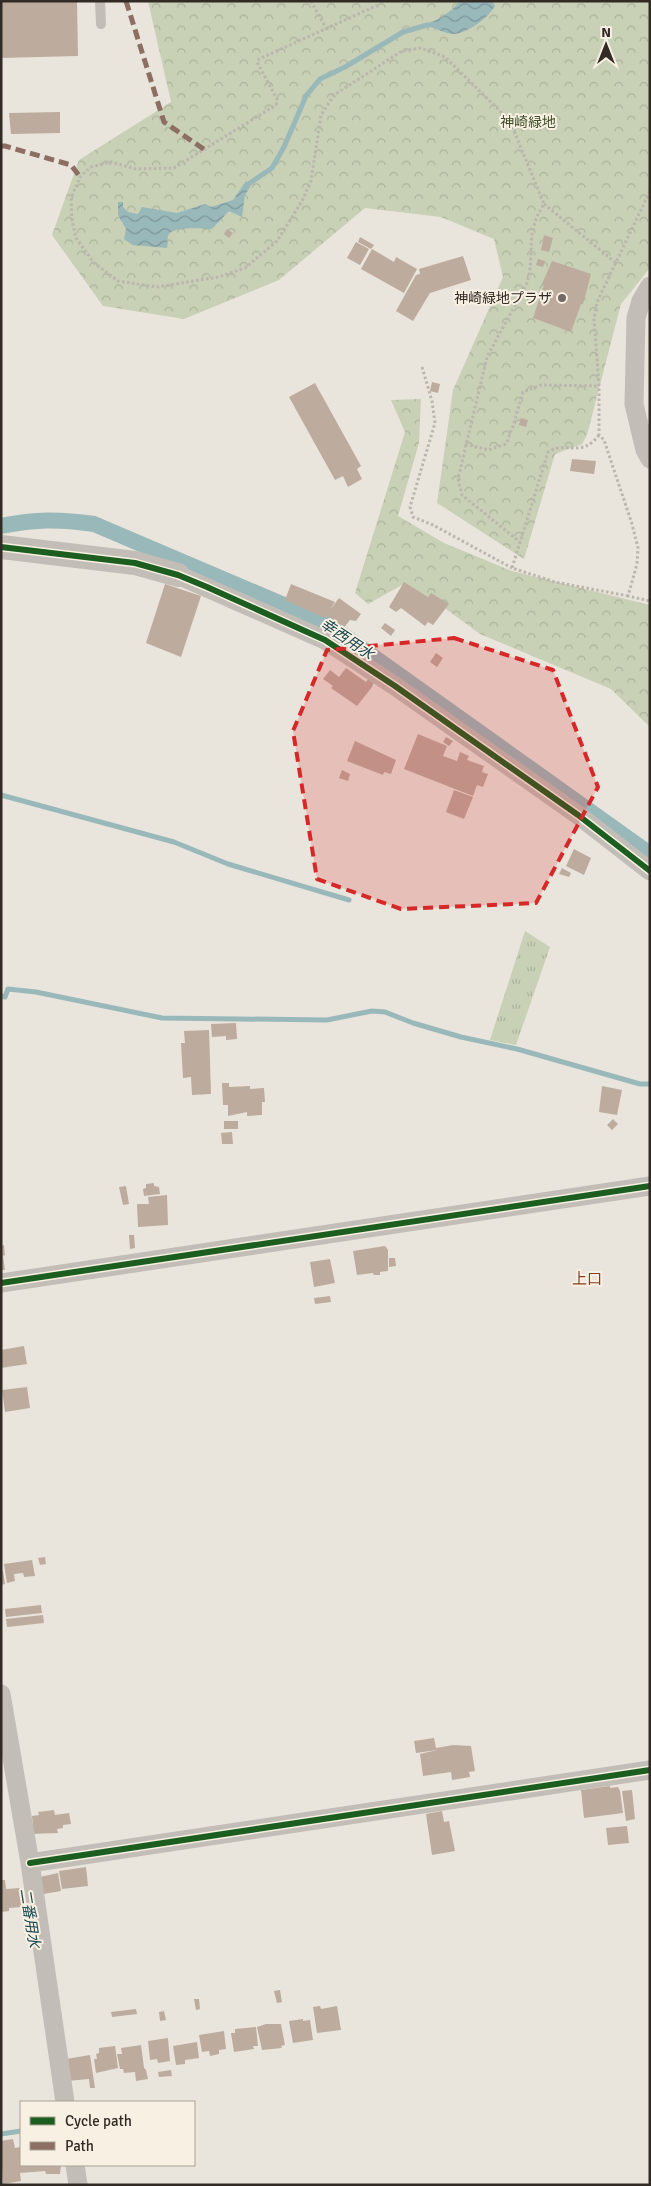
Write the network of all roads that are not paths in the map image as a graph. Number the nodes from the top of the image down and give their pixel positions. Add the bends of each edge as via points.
1 (100, 1) edge
2 (101, 24) dead end
3 (650, 286) edge
4 (650, 459) edge
5 (1, 547) edge
6 (178, 575) joint
7 (650, 871) edge
8 (650, 1186) edge
9 (1, 1283) edge
10 (1, 1694) edge
11 (650, 1770) edge
12 (30, 1863) junction
13 (65, 2101) edge
14 (75, 2166) edge
15 (78, 2185) edge

1 - 2 lane
3 - 4 street via 636,318 634,404
5 - 6 street via 135,563
6 - 7 street via 325,640 578,815
8 - 9 street
10 - 12 street
11 - 12 street
12 - 13 street
14 - 15 street

